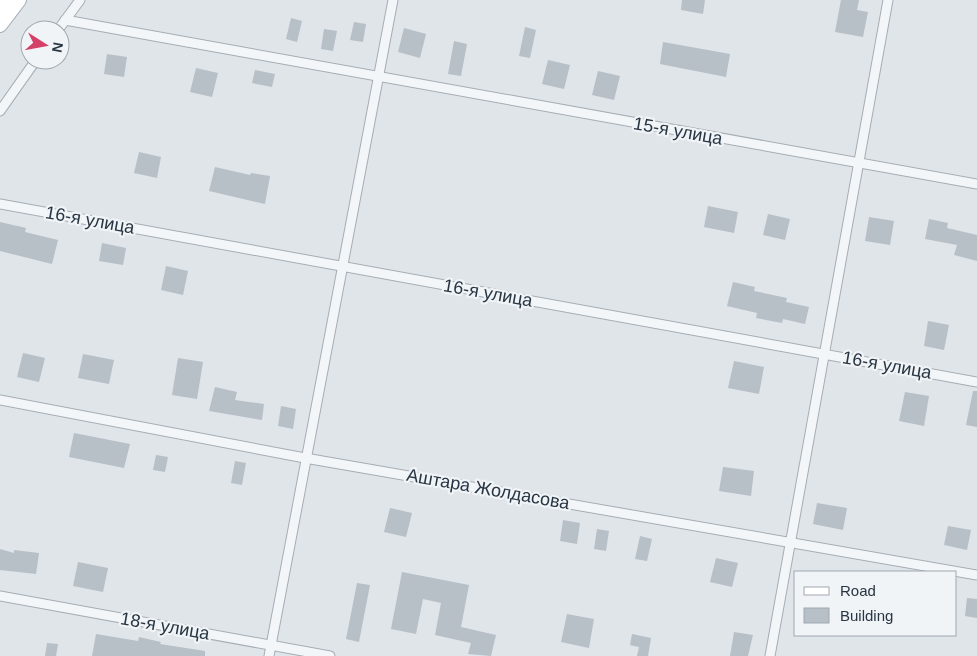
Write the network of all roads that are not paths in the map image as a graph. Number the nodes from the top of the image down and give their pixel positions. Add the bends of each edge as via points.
1 (4, 0) edge
2 (19, 0) edge
3 (80, 0) edge
4 (393, 0) edge
5 (888, 0) edge
6 (0, 7) edge
7 (65, 20) edge
8 (70, 21) edge
9 (0, 26) edge
10 (29, 70) edge
11 (379, 75) junction
12 (0, 111) edge
13 (857, 164) junction
14 (977, 184) edge
15 (0, 204) edge
16 (342, 267) junction
17 (823, 354) junction
18 (977, 382) edge
19 (0, 400) edge
20 (305, 458) junction
21 (791, 542) junction
22 (954, 571) edge
23 (957, 571) edge
24 (977, 575) edge
25 (0, 596) edge
26 (271, 646) junction
27 (269, 656) edge
28 (330, 656) edge
29 (770, 656) edge

1 - 6 main road
2 - 9 main road
3 - 7 street
4 - 11 street
5 - 13 street
8 - 11 street, 15-я улица
10 - 12 street
11 - 13 street, 15-я улица
11 - 16 street
13 - 14 street, 15-я улица
13 - 17 street
15 - 16 street, 16-я улица
16 - 17 street, 16-я улица
16 - 20 street
17 - 18 street, 16-я улица
17 - 21 street
19 - 20 street, Аштара Жолдасова
20 - 21 street, Аштара Жолдасова
20 - 26 street
21 - 22 street, Аштара Жолдасова
21 - 29 street
23 - 24 street, Аштара Жолдасова
25 - 26 street, 18-я улица
26 - 27 street
26 - 28 street, 18-я улица

